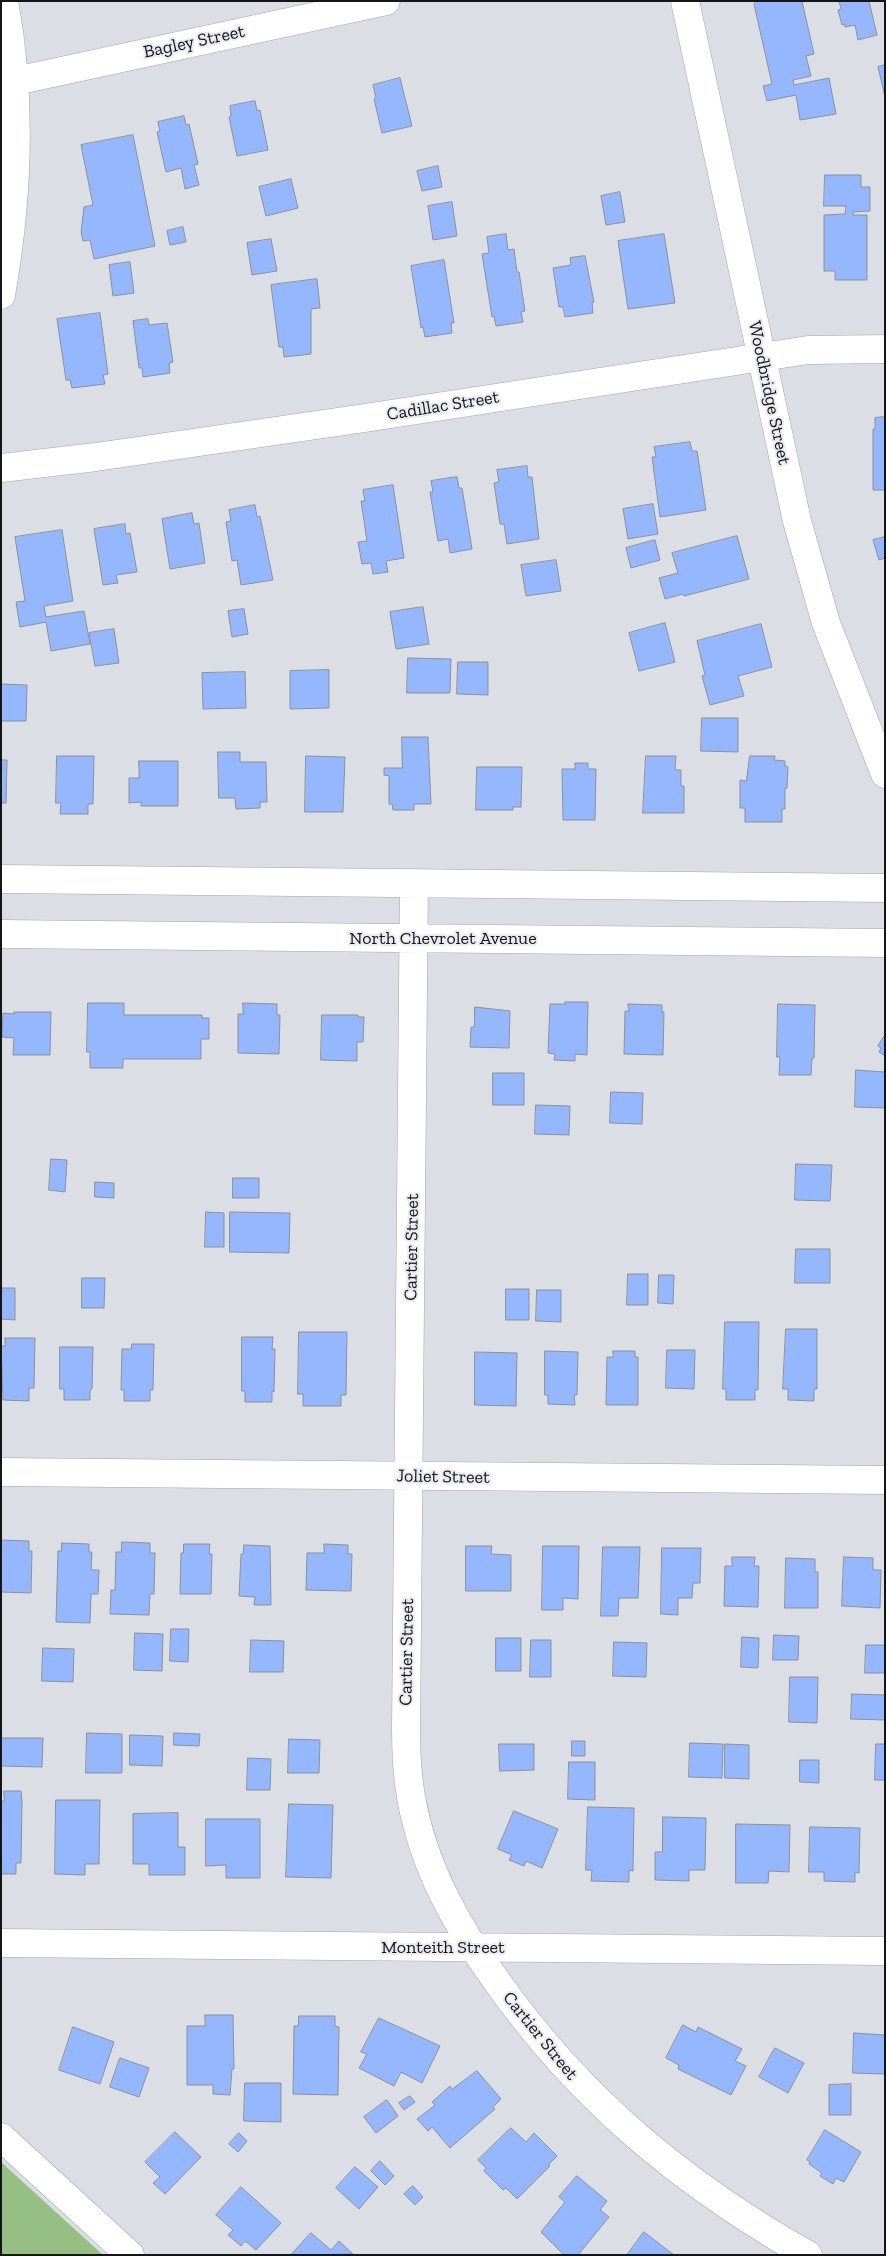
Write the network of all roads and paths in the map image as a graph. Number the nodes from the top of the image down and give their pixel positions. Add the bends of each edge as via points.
1 (4, 1) edge
2 (386, 1) edge
3 (685, 1) edge
4 (7, 82) edge
5 (1, 295) edge
6 (885, 349) edge
7 (761, 358) junction
8 (1, 468) edge
9 (885, 774) edge
10 (1, 879) edge
11 (414, 883) junction
12 (885, 888) edge
13 (1, 934) edge
14 (414, 938) junction
15 (885, 943) edge
16 (1, 1472) edge
17 (409, 1476) junction
18 (885, 1480) edge
19 (1, 1943) edge
20 (472, 1948) junction
21 (885, 1951) edge
22 (1, 2137) edge
23 (130, 2255) edge
24 (808, 2255) edge

1 - 4 street
2 - 4 street, Bagley Street
3 - 7 street, Woodbridge Street
4 - 5 street via 14,193
6 - 7 street, Cadillac Street via 823,349
7 - 8 street, Cadillac Street via 96,457
7 - 9 street, Woodbridge Street via 806,556 838,656
10 - 11 street
11 - 12 street
11 - 14 street, Cartier Street
13 - 14 street, North Chevrolet Avenue
14 - 15 street, North Chevrolet Avenue
14 - 17 street, Cartier Street
16 - 17 street, Joliet Street
17 - 18 street, Joliet Street
17 - 20 street, Cartier Street via 408,1779 414,1813 429,1861
19 - 20 street, Monteith Street
20 - 21 street, Monteith Street
20 - 24 street, Cartier Street via 552,2054 606,2109 721,2202
22 - 23 street

